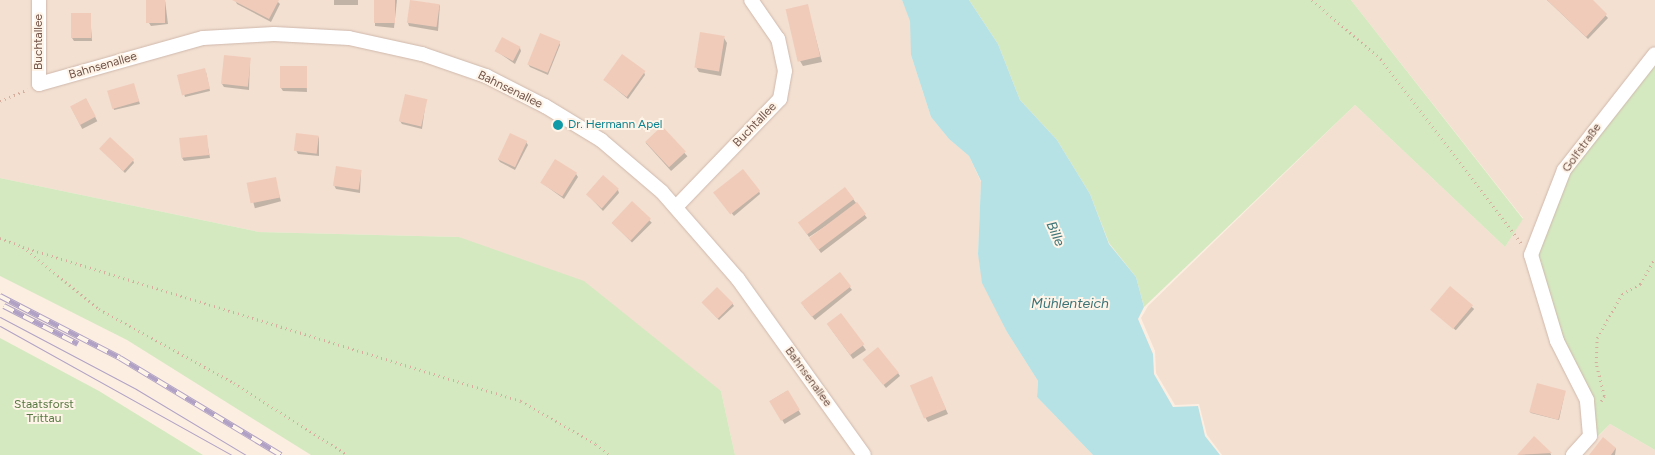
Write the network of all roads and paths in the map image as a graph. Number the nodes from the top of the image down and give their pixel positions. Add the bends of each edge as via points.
1 (39, 0) edge
2 (751, 0) edge
3 (1312, 0) edge
4 (1655, 54) edge
5 (39, 84) junction
6 (0, 101) edge
7 (676, 207) junction
8 (0, 238) edge
9 (23, 247) junction
10 (1531, 255) junction
11 (1655, 258) edge
12 (1589, 419) junction
13 (348, 455) edge
14 (609, 455) edge
15 (864, 455) edge
16 (1573, 455) edge

1 - 5 street, Buchtallee
2 - 7 street, Buchtallee via 778,39 785,71 780,99
3 - 10 path via 1381,59
4 - 10 street, Golfstraße via 1564,170
5 - 6 path
5 - 7 street, Bahnsenallee via 203,38 274,34 349,38 422,54 486,76 545,106 601,140
7 - 15 street, Bahnsenallee via 738,279
8 - 9 path
9 - 13 path via 99,309 234,383
9 - 14 path via 521,401 596,444
10 - 12 street via 1557,341 1587,400
11 - 12 path via 1640,284 1622,294 1597,338 1596,363 1604,396
12 - 16 street via 1590,436

